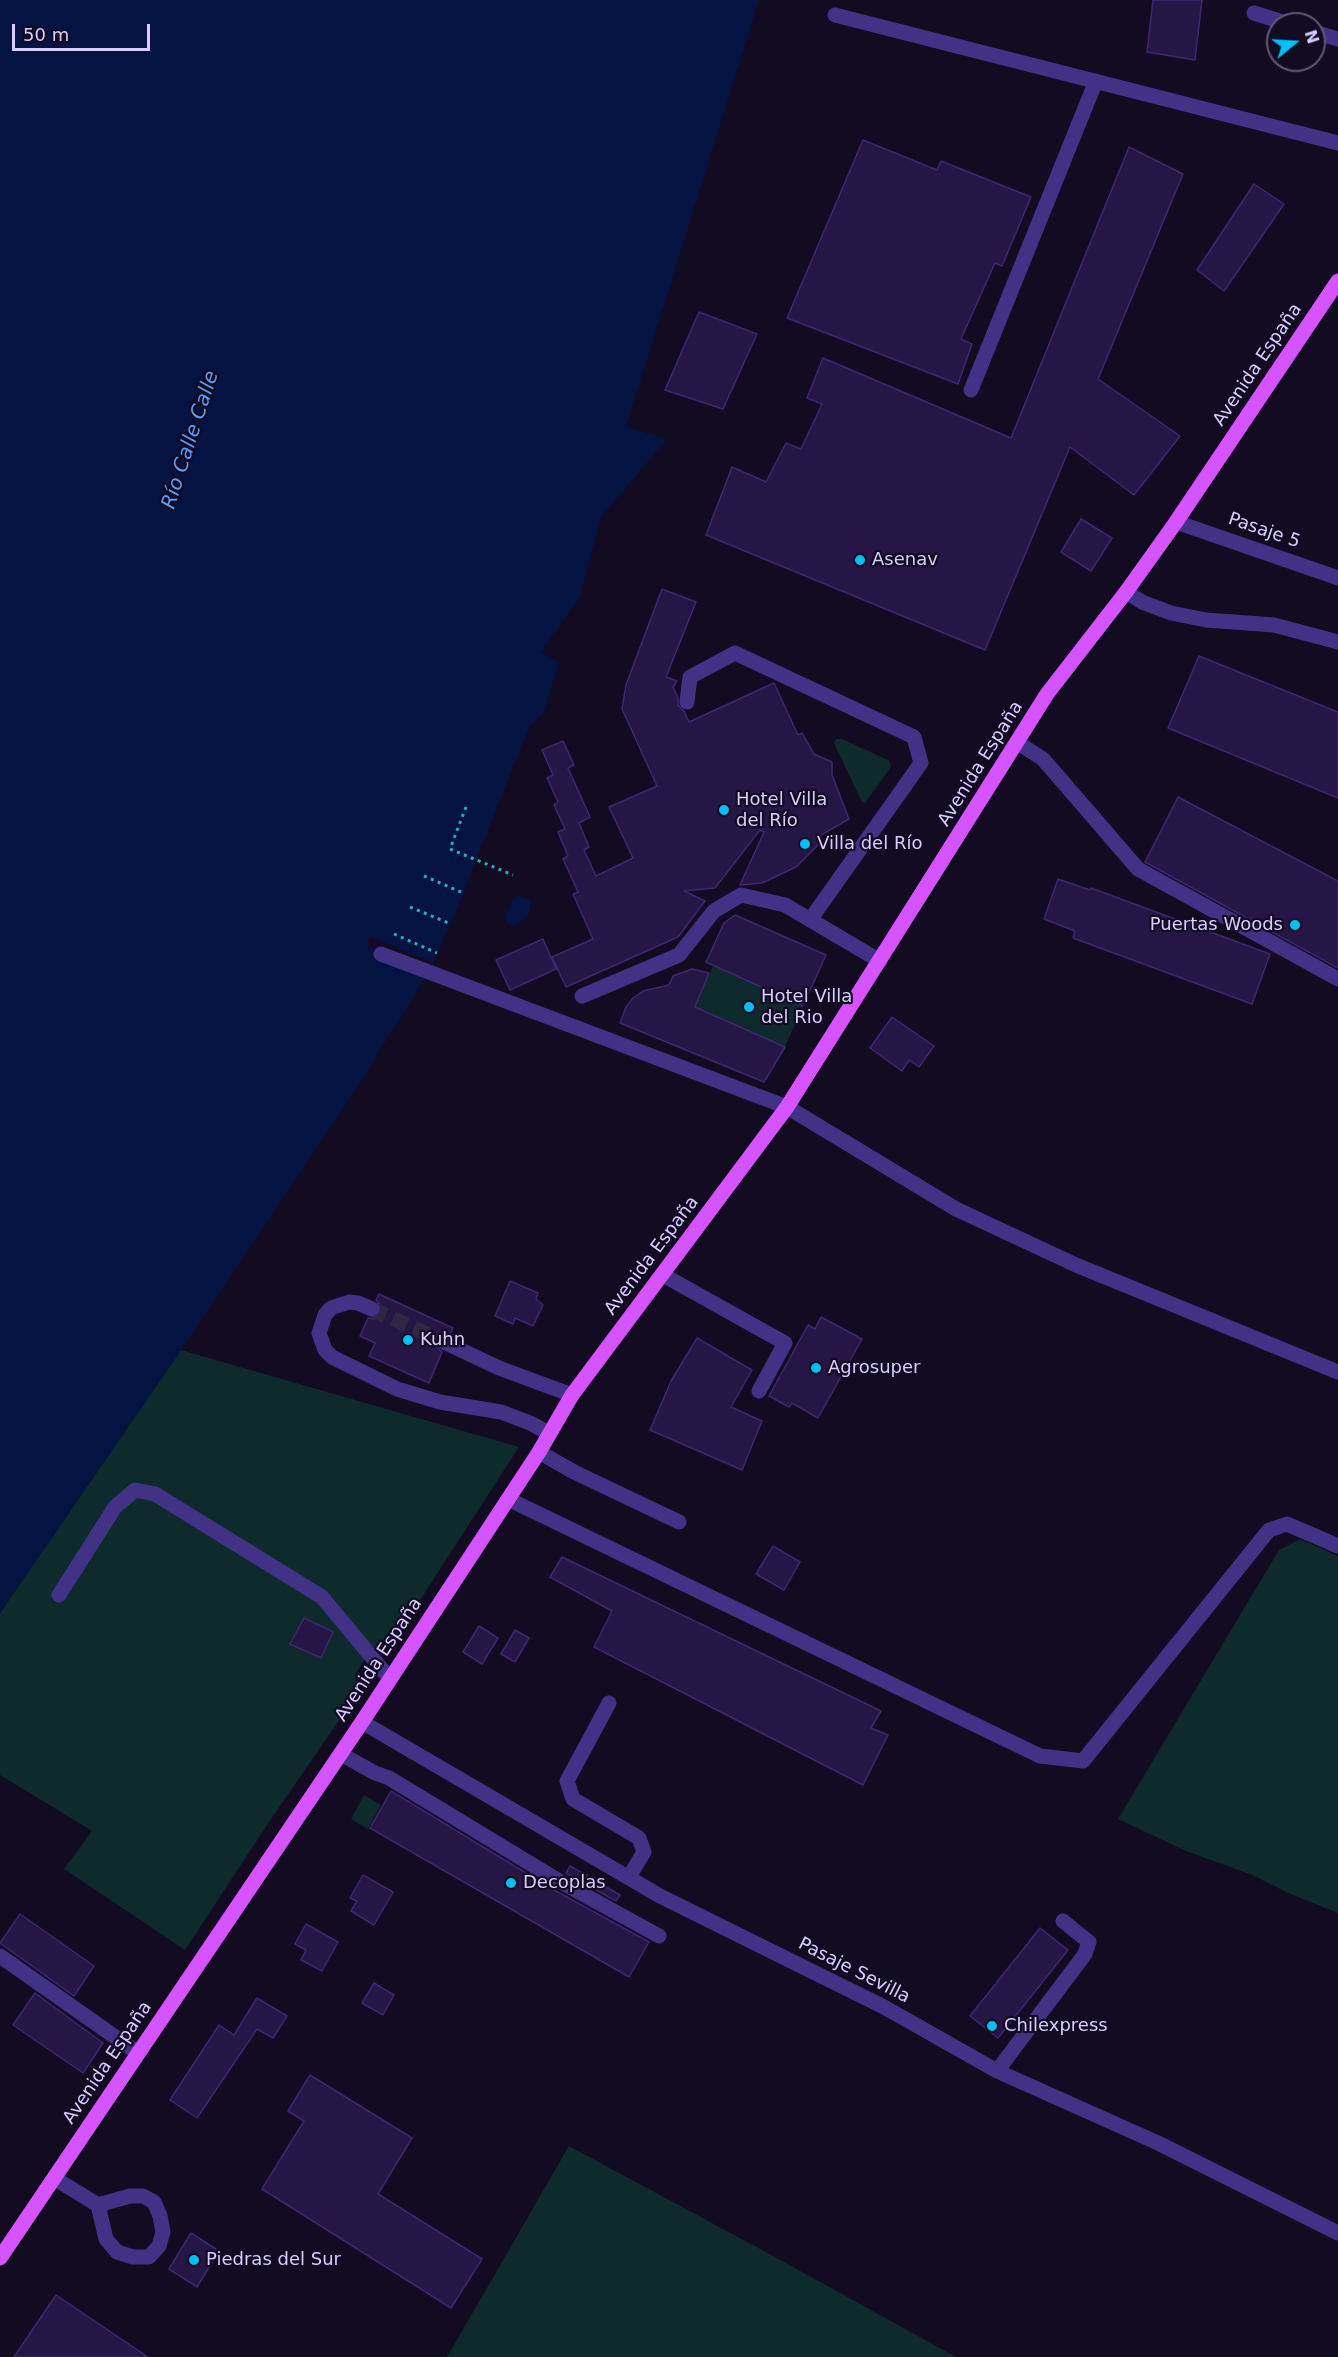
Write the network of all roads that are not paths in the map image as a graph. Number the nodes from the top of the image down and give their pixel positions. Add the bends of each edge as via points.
1 (1254, 13) dead end
2 (835, 15) dead end
3 (1266, 17) edge
4 (1096, 81) junction
5 (1338, 143) edge
6 (1338, 281) edge
7 (971, 390) dead end
8 (1176, 522) junction
9 (1338, 578) edge
10 (1126, 592) junction
11 (1338, 642) edge
12 (687, 702) dead end
13 (1018, 743) junction
14 (810, 920) junction
15 (381, 954) dead end
16 (880, 961) junction
17 (1338, 979) edge
18 (582, 996) dead end
19 (787, 1107) junction
20 (663, 1275) junction
21 (372, 1309) tunnel mouth
22 (446, 1343) tunnel mouth
23 (1338, 1372) edge
24 (759, 1391) dead end
25 (572, 1395) junction
26 (549, 1433) junction
27 (539, 1452) junction
28 (508, 1499) junction
29 (679, 1522) dead end
30 (1338, 1546) edge
31 (59, 1595) dead end
32 (390, 1679) junction
33 (609, 1703) dead end
34 (362, 1722) junction
35 (341, 1754) junction
36 (629, 1877) junction
37 (1063, 1921) dead end
38 (659, 1936) dead end
39 (0, 1956) edge
40 (138, 2053) junction
41 (997, 2071) junction
42 (54, 2178) junction
43 (98, 2205) junction
44 (1338, 2233) edge
45 (0, 2258) edge

1 - 3 street
2 - 4 street
4 - 5 street
4 - 7 street
6 - 8 main road, Avenida España
8 - 9 street, Pasaje 5
8 - 10 main road, Avenida España
10 - 11 street via 1171,613 1274,626
10 - 13 main road, Avenida España via 1047,694
12 - 14 street via 690,677 735,653 914,737 921,763
13 - 16 main road, Avenida España
13 - 17 street via 1043,759 1138,869
14 - 16 street
14 - 18 street via 785,905 741,895 714,911 679,955
15 - 19 street
16 - 19 main road, Avenida España
19 - 20 main road, Avenida España
19 - 23 street via 956,1209 1076,1265
20 - 24 street via 785,1343
20 - 25 main road, Avenida España
21 - 26 street via 349,1302 331,1308 325,1315 319,1333 332,1357 397,1389 501,1413
22 - 25 street
25 - 26 main road, Avenida España
26 - 27 main road, Avenida España
27 - 28 main road, Avenida España
27 - 29 street
28 - 30 street via 1040,1756 1083,1761 1269,1530 1287,1524
28 - 32 main road, Avenida España
31 - 32 street via 115,1508 135,1490 155,1494 322,1597
32 - 34 main road, Avenida España
33 - 36 street via 567,1781 573,1799 639,1838 644,1852
34 - 35 main road, Avenida España
34 - 36 street, Pasaje Sevilla
35 - 38 street via 389,1778 559,1881
35 - 40 main road, Avenida España
36 - 41 street, Pasaje Sevilla via 884,2007
37 - 41 street via 1089,1942 1085,1954
39 - 40 street
40 - 42 main road, Avenida España
41 - 44 street, Pasaje Sevilla via 1158,2143
42 - 43 street
42 - 45 main road, Avenida España
43 - 43 street via 106,2238 117,2252 149,2257 159,2246 164,2232 153,2202 143,2196 130,2196

